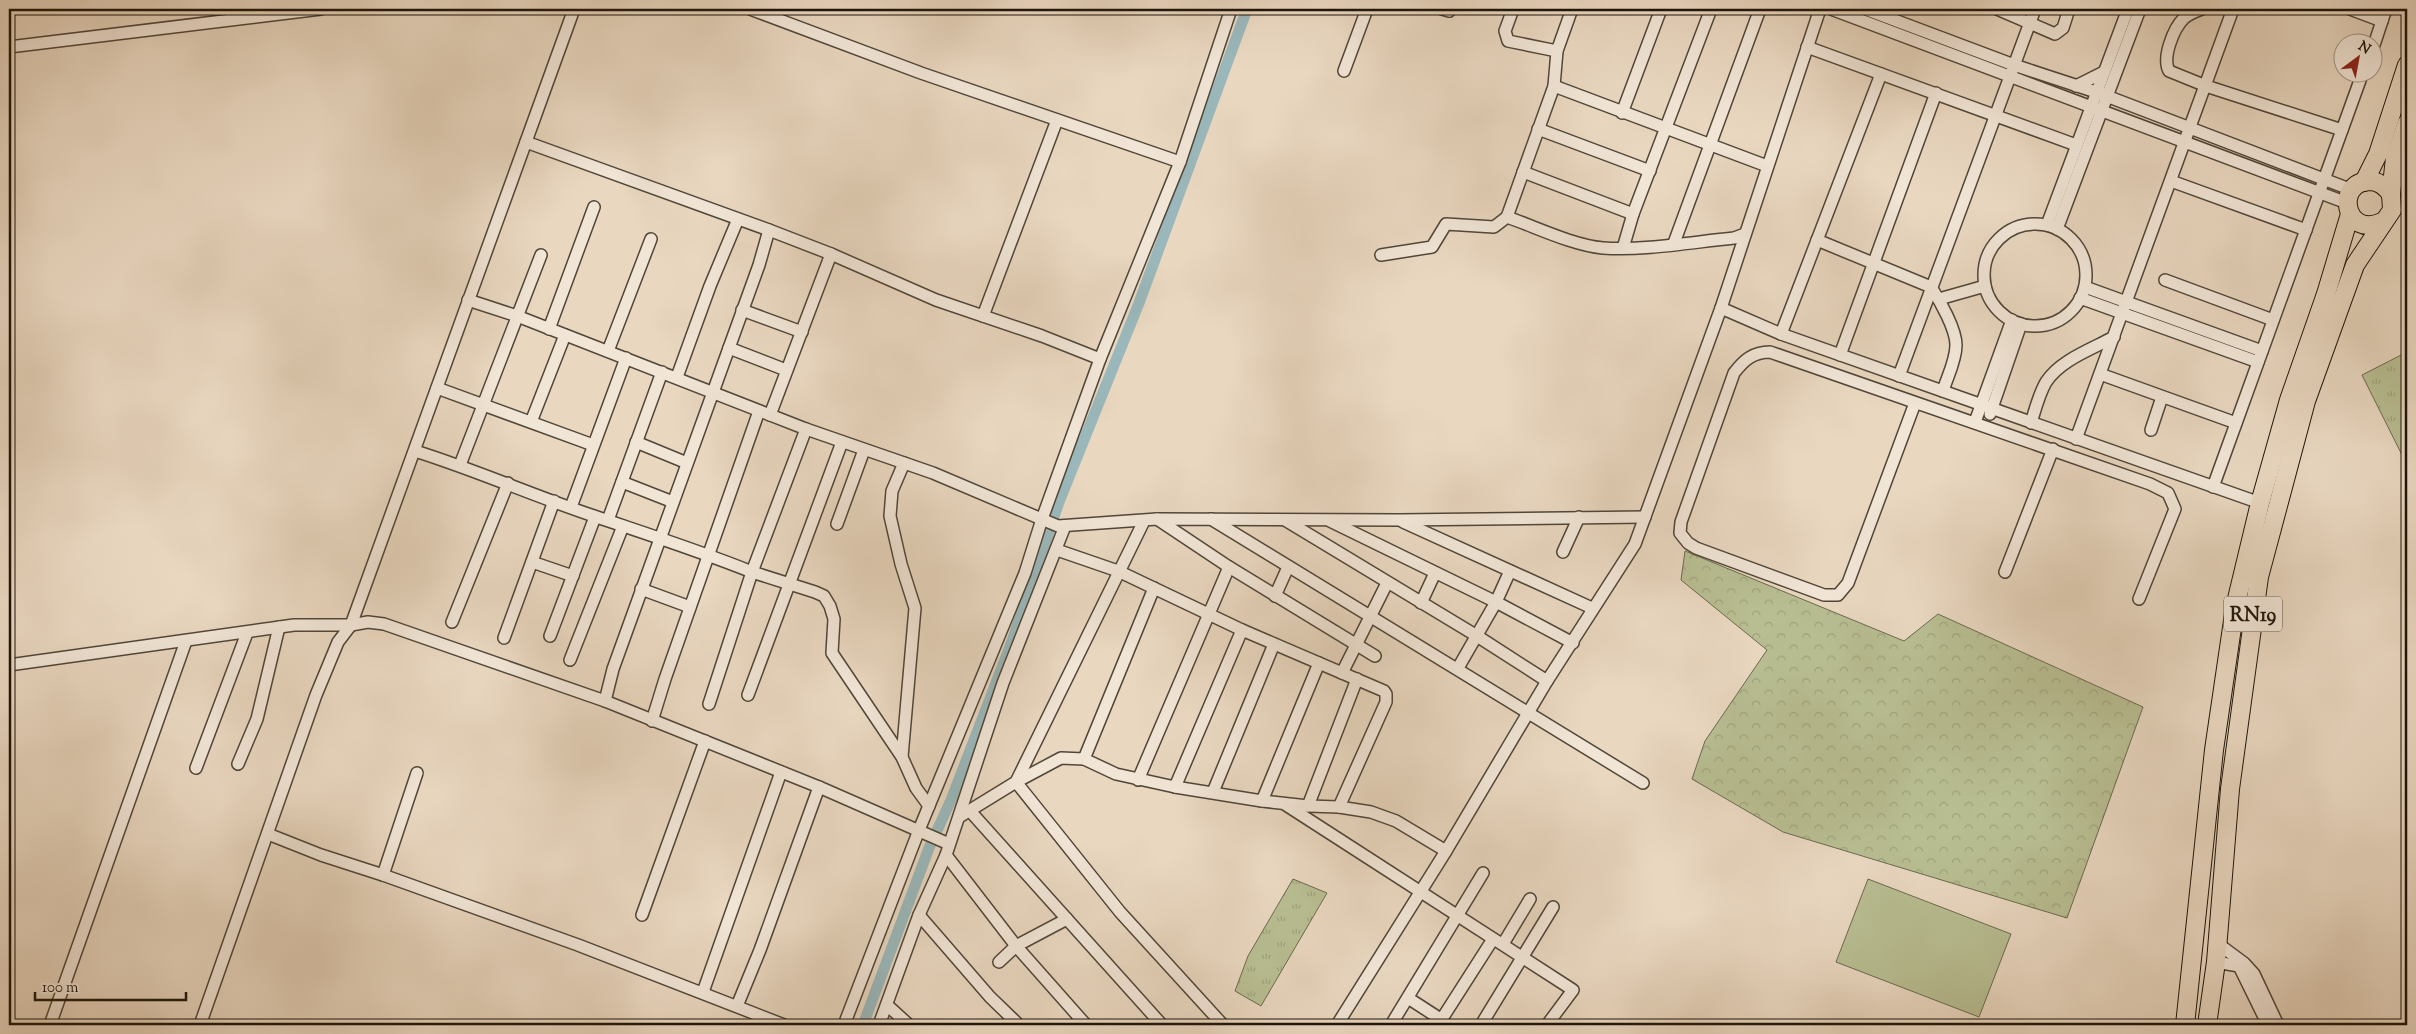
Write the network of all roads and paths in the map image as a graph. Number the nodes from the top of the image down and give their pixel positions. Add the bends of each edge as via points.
1 (321, 9) edge
2 (574, 9) edge
3 (750, 9) edge
4 (1231, 9) edge
5 (1367, 9) edge
6 (1442, 9) edge
7 (1450, 9) edge
8 (1513, 9) edge
9 (1572, 9) edge
10 (1661, 9) edge
11 (1710, 9) edge
12 (1760, 9) edge
13 (1820, 9) edge
14 (1831, 9) edge
15 (1866, 9) edge
16 (1997, 9) edge
17 (2035, 9) edge
18 (2069, 9) edge
19 (2128, 9) edge
20 (2140, 9) edge
21 (2202, 9) edge
22 (2234, 9) edge
23 (2350, 9) edge
24 (2384, 12) edge
25 (2031, 22) junction
26 (2378, 32) edge
27 (9, 47) edge
28 (1807, 47) junction
29 (1557, 51) junction
30 (2014, 65) junction
31 (2407, 65) edge
32 (1344, 71) dead end
33 (2104, 72) junction
34 (1881, 74) junction
35 (2009, 77) junction
36 (2115, 78) junction
37 (2359, 82) edge
38 (1554, 86) junction
39 (2076, 86) junction
40 (2206, 86) junction
41 (2096, 92) junction
42 (1936, 93) junction
43 (2108, 97) junction
44 (2124, 103) junction
45 (2090, 105) junction
46 (2103, 110) junction
47 (1622, 113) junction
48 (1995, 115) junction
49 (1057, 120) junction
50 (2407, 123) edge
51 (2189, 128) junction
52 (1538, 129) junction
53 (1666, 129) junction
54 (2342, 130) junction
55 (2184, 140) junction
56 (526, 142) junction
57 (1710, 145) junction
58 (2076, 145) junction
59 (1180, 162) junction
60 (1767, 166) junction
61 (1650, 171) junction
62 (1523, 172) junction
63 (2324, 179) junction
64 (2171, 181) junction
65 (2320, 192) junction
66 (2391, 194) junction
67 (2353, 197) junction
68 (594, 207) dead end
69 (1633, 214) junction
70 (1507, 217) junction
71 (738, 219) junction
72 (2382, 222) junction
73 (2052, 227) junction
74 (769, 230) junction
75 (2306, 230) junction
76 (1745, 234) junction
77 (651, 239) dead end
78 (1817, 240) junction
79 (1674, 243) junction
80 (1623, 248) junction
81 (832, 254) junction
82 (541, 255) dead end
83 (1381, 255) dead end
84 (1873, 263) junction
85 (2165, 280) dead end
86 (1985, 286) junction
87 (1931, 287) junction
88 (2082, 293) junction
89 (1939, 299) junction
90 (468, 300) junction
91 (2127, 302) junction
92 (1721, 308) junction
93 (742, 310) junction
94 (2122, 313) junction
95 (517, 316) junction
96 (983, 316) junction
97 (2273, 320) junction
98 (2017, 322) junction
99 (549, 329) junction
100 (802, 332) junction
101 (565, 334) junction
102 (1781, 334) junction
103 (2114, 337) junction
104 (729, 348) junction
105 (608, 351) junction
106 (1840, 355) junction
107 (2260, 356) junction
108 (626, 358) junction
109 (1100, 359) junction
110 (786, 370) junction
111 (662, 372) junction
112 (2100, 374) junction
113 (1899, 376) junction
114 (677, 377) junction
115 (437, 388) junction
116 (713, 391) junction
117 (1943, 391) junction
118 (2162, 397) junction
119 (1915, 403) junction
120 (484, 405) junction
121 (1987, 407) junction
122 (764, 413) junction
123 (532, 422) junction
124 (1975, 422) junction
125 (2031, 422) junction
126 (2236, 423) junction
127 (1987, 425) junction
128 (806, 429) junction
129 (2151, 430) dead end
130 (2076, 438) junction
131 (636, 442) junction
132 (842, 442) junction
133 (593, 445) junction
134 (2053, 449) junction
135 (864, 450) junction
136 (415, 451) junction
137 (687, 463) junction
138 (904, 463) junction
139 (460, 465) junction
140 (622, 482) junction
141 (508, 483) junction
142 (2213, 487) junction
143 (554, 501) junction
144 (673, 502) junction
145 (2260, 503) junction
146 (571, 507) junction
147 (595, 517) junction
148 (1211, 518) junction
149 (1580, 518) junction
150 (1645, 518) junction
151 (1042, 519) junction
152 (1158, 519) junction
153 (608, 520) junction
154 (1285, 520) junction
155 (1326, 520) junction
156 (1400, 520) junction
157 (1144, 521) junction
158 (838, 524) dead end
159 (623, 526) junction
160 (1062, 526) junction
161 (659, 537) junction
162 (1057, 550) junction
163 (1563, 552) dead end
164 (708, 554) junction
165 (532, 562) junction
166 (1229, 567) junction
167 (1288, 567) junction
168 (1118, 571) junction
169 (1510, 571) junction
170 (752, 572) junction
171 (2006, 572) dead end
172 (1435, 573) junction
173 (573, 576) junction
174 (790, 583) junction
175 (1387, 583) junction
176 (1154, 588) junction
177 (641, 589) junction
178 (1275, 596) junction
179 (2139, 599) dead end
180 (1496, 602) junction
181 (1421, 603) junction
182 (690, 607) junction
183 (1592, 608) junction
184 (1209, 614) junction
185 (1370, 617) junction
186 (452, 622) dead end
187 (351, 625) junction
188 (279, 628) junction
189 (1242, 630) junction
190 (247, 632) junction
191 (550, 636) dead end
192 (1477, 636) junction
193 (504, 638) dead end
194 (186, 641) junction
195 (1573, 643) junction
196 (1274, 644) junction
197 (1356, 645) junction
198 (1375, 656) dead end
199 (570, 660) dead end
200 (1319, 663) junction
201 (9, 665) edge
202 (1458, 668) junction
203 (1342, 673) junction
204 (1357, 679) junction
205 (1546, 681) junction
206 (748, 694) dead end
207 (605, 701) junction
208 (709, 704) dead end
209 (1528, 714) junction
210 (652, 721) junction
211 (705, 741) junction
212 (902, 757) junction
213 (1084, 759) junction
214 (238, 764) dead end
215 (196, 768) dead end
216 (781, 772) junction
217 (417, 773) dead end
218 (1138, 780) junction
219 (1016, 782) junction
220 (1643, 783) dead end
221 (819, 787) junction
222 (1175, 787) junction
223 (1214, 792) junction
224 (1262, 801) junction
225 (1284, 804) junction
226 (929, 806) junction
227 (1308, 806) junction
228 (1339, 806) junction
229 (970, 811) junction
230 (959, 817) junction
231 (924, 832) junction
232 (268, 834) junction
233 (946, 846) junction
234 (1446, 851) junction
235 (1483, 873) dead end
236 (382, 875) junction
237 (1419, 892) junction
238 (1530, 899) dead end
239 (1553, 908) dead end
240 (1456, 914) junction
241 (642, 915) dead end
242 (919, 915) junction
243 (1066, 919) junction
244 (1498, 942) junction
245 (2217, 943) junction
246 (1016, 946) junction
247 (1522, 957) junction
248 (999, 962) dead end
249 (2216, 962) junction
250 (702, 992) junction
251 (1408, 998) junction
252 (887, 1005) junction
253 (737, 1006) junction
254 (764, 1022) edge
255 (1440, 1022) edge
256 (50, 1025) edge
257 (200, 1025) edge
258 (784, 1025) edge
259 (844, 1025) edge
260 (879, 1025) edge
261 (909, 1025) edge
262 (1018, 1025) edge
263 (1086, 1025) edge
264 (1162, 1025) edge
265 (1223, 1025) edge
266 (1338, 1025) edge
267 (1391, 1025) edge
268 (1481, 1025) edge
269 (1547, 1025) edge
270 (2184, 1025) edge
271 (2207, 1025) edge
272 (2268, 1025) edge
273 (2278, 1025) edge

1 - 27 street
2 - 56 street
3 - 49 street
4 - 59 street
5 - 32 street
6 - 7 street
8 - 29 street via 1505,31 1508,41
9 - 29 street
10 - 47 street
11 - 53 street
12 - 57 street
13 - 28 street
14 - 35 street
15 - 30 street
16 - 25 street
17 - 25 street
18 - 25 street via 2058,33
19 - 33 street
20 - 36 street
21 - 40 street via 2189,14 2178,26 2166,61 2169,71 2175,76
22 - 40 street
23 - 24 street
24 - 26 street
25 - 30 street
28 - 34 street
28 - 60 street
29 - 38 street
30 - 35 street
30 - 39 street
31 - 67 main road, RN19 via 2378,154
33 - 39 street
33 - 41 street
34 - 42 street
34 - 78 street
35 - 45 street
35 - 48 street
36 - 43 street
36 - 44 street
37 - 54 street
38 - 47 street
38 - 52 street
39 - 41 street
40 - 51 street
40 - 54 street
41 - 43 street
41 - 45 street
42 - 48 street
42 - 84 street
43 - 44 street
43 - 46 street
44 - 51 street
45 - 46 street
45 - 58 street
46 - 55 street
46 - 73 street
47 - 53 street
48 - 58 street
48 - 87 street
49 - 59 street
49 - 96 street
50 - 66 main road, RN19 via 2395,158
51 - 55 street
51 - 63 street
52 - 61 street
52 - 62 street
53 - 57 street
53 - 61 street
54 - 63 street
55 - 64 street
55 - 65 street
56 - 71 street
56 - 90 street
57 - 60 street
57 - 79 street
58 - 73 street
59 - 109 street
60 - 76 street
61 - 69 street
62 - 69 street
62 - 70 street
63 - 65 street
63 - 67 street
64 - 75 street
64 - 91 street
65 - 67 street
65 - 75 street
66 - 67 main road via 2380,183
66 - 72 main road, RN19 via 2392,210
67 - 72 main road via 2360,224 2368,226
67 - 145 main road, RN19
68 - 99 street
69 - 80 street
70 - 80 street via 1586,245
70 - 83 street via 1494,228 1446,224 1432,248
71 - 74 street
71 - 114 street
72 - 245 main road, RN19 via 2356,265 2306,401 2259,577 2230,789
73 - 86 street via 2025,225 2004,233 1987,257
73 - 88 street via 2069,236 2078,247 2085,266
74 - 81 street
74 - 93 street
75 - 97 street
76 - 79 street via 1734,238
76 - 92 street
77 - 105 street
78 - 84 street
78 - 102 street
79 - 80 street
81 - 96 street via 936,300
81 - 100 street
82 - 95 street
84 - 87 street
84 - 106 street
85 - 97 street
86 - 89 street
86 - 98 street via 2000,312
87 - 89 street
87 - 113 street
88 - 91 street
88 - 94 street
88 - 98 street via 2072,310 2049,324 2035,326
89 - 117 street via 1956,344
90 - 95 street
90 - 115 street
91 - 94 street
91 - 107 street
92 - 102 street
92 - 150 street
93 - 100 street
93 - 104 street
94 - 103 street
94 - 107 street
95 - 99 street
95 - 120 street
96 - 109 street
97 - 107 street
98 - 121 street
99 - 101 street
100 - 110 street
101 - 105 street
101 - 123 street
102 - 106 street
103 - 112 street
103 - 125 street via 2052,374
104 - 110 street
104 - 116 street
105 - 108 street
106 - 113 street
107 - 126 street
108 - 111 street
108 - 133 street
109 - 151 street
110 - 122 street
111 - 114 street
111 - 131 street
112 - 118 street
112 - 130 street
113 - 117 street
114 - 116 street
115 - 120 street
115 - 136 street
116 - 122 street
116 - 137 street
117 - 121 street
118 - 126 street
118 - 129 street
119 - 119 street via 1848,583 1838,595 1824,595 1696,548 1680,533 1681,522 1734,373 1750,356 1770,352
119 - 124 street
120 - 123 street
120 - 139 street
121 - 124 street
121 - 125 street
121 - 127 street
122 - 128 street
122 - 164 street
123 - 133 street
124 - 127 street
125 - 130 street
126 - 142 street
127 - 134 street
128 - 132 street
128 - 170 street
130 - 142 street
131 - 137 street
131 - 140 street
132 - 135 street
132 - 174 street
133 - 146 street
134 - 171 street
134 - 179 street via 2150,484 2172,498 2175,509
135 - 138 street
135 - 158 street
136 - 139 street
136 - 187 street
137 - 144 street
138 - 151 street
138 - 212 street via 892,491 890,516 915,608
139 - 141 street
140 - 144 street
140 - 153 street
141 - 143 street
141 - 186 street
142 - 145 street
143 - 146 street
143 - 165 street
144 - 161 street
145 - 270 main road, RN19 via 2235,608 2215,741
146 - 147 street
147 - 153 street
147 - 173 street
148 - 152 street
148 - 154 street
148 - 167 street
149 - 150 street
149 - 156 street
149 - 163 street
150 - 183 street via 1619,571
151 - 160 street
151 - 226 street via 1025,573
152 - 157 street
152 - 166 street
153 - 159 street
154 - 155 street
154 - 175 street
155 - 156 street
155 - 172 street
156 - 169 street
157 - 160 street
157 - 168 street
159 - 161 street
159 - 199 street
160 - 162 street
161 - 164 street
161 - 177 street
162 - 168 street
162 - 230 street via 1003,683
164 - 170 street
164 - 182 street
165 - 173 street
165 - 193 street
166 - 178 street
166 - 184 street
167 - 178 street
167 - 185 street
168 - 176 street
168 - 219 street
169 - 180 street
169 - 183 street
170 - 174 street
170 - 208 street
172 - 180 street
172 - 181 street
173 - 191 street
174 - 206 street
174 - 212 street via 824,596 834,619 832,653
175 - 181 street
175 - 185 street
176 - 184 street
176 - 213 street
177 - 182 street
177 - 207 street
178 - 197 street
180 - 192 street
180 - 195 street
181 - 192 street
182 - 210 street
183 - 195 street
184 - 189 street
184 - 218 street
185 - 197 street
185 - 202 street
187 - 188 street
187 - 207 street via 384,624
187 - 232 street via 338,642 327,666
188 - 190 street
188 - 214 street via 256,720
189 - 196 street
189 - 222 street
190 - 194 street
190 - 215 street
192 - 202 street
192 - 205 street
194 - 201 street
194 - 256 street
195 - 205 street
196 - 200 street
196 - 223 street
197 - 198 street
197 - 203 street
200 - 203 street
200 - 224 street
202 - 209 street
203 - 204 street
204 - 227 street
204 - 228 street via 1379,688 1387,698
205 - 209 street
207 - 210 street
209 - 220 street
209 - 234 street
210 - 211 street
211 - 216 street
211 - 241 street
212 - 226 street via 916,788
213 - 218 street
213 - 219 street via 1061,758
216 - 221 street
216 - 250 street
217 - 236 street
218 - 222 street
219 - 229 street
219 - 265 street via 1120,912
221 - 231 street
221 - 253 street
222 - 223 street
223 - 224 street
224 - 225 street
225 - 227 street
225 - 237 street
226 - 231 street
227 - 228 street
228 - 234 street via 1396,821
229 - 230 street
229 - 243 street
230 - 233 street
231 - 233 street
231 - 259 street
232 - 236 street
232 - 257 street
233 - 242 street
233 - 246 street
234 - 237 street
235 - 240 street
236 - 250 street
237 - 240 street
237 - 266 street
238 - 244 street
239 - 247 street
240 - 244 street
240 - 251 street
242 - 252 street
242 - 262 street
243 - 246 street
243 - 264 street
244 - 247 street
244 - 255 street
245 - 249 main road, RN19
245 - 273 street via 2254,974
246 - 248 street
246 - 263 street
247 - 268 street
247 - 269 street via 1573,990
249 - 271 main road, RN19
249 - 272 street via 2239,966
250 - 253 street
251 - 255 street
251 - 267 street
252 - 260 street
252 - 261 street
253 - 254 street
254 - 258 street

